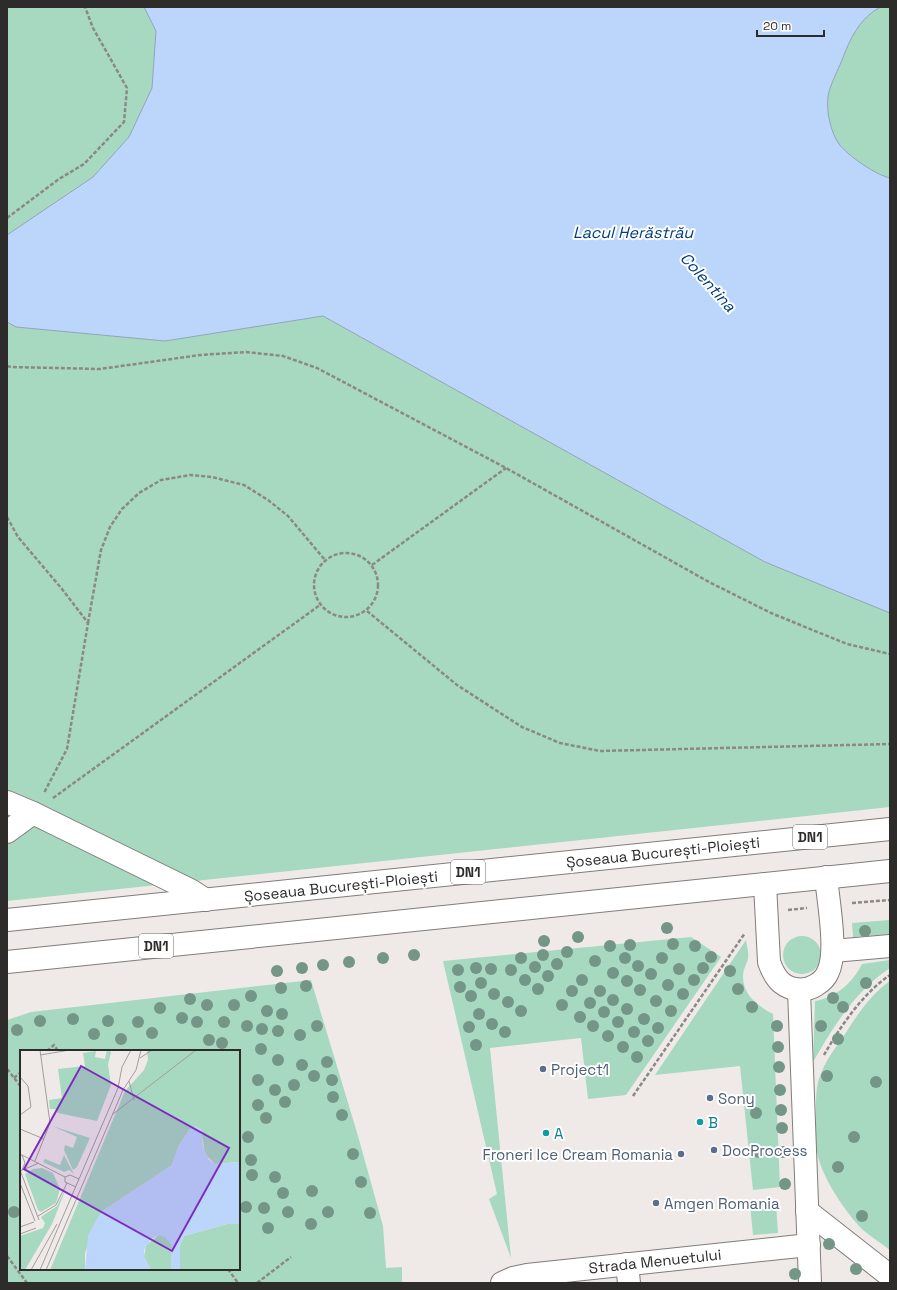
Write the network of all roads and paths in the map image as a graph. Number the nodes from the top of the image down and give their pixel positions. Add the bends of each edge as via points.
1 (85, 7) edge
2 (7, 218) edge
3 (7, 366) edge
4 (506, 468) junction
5 (7, 517) edge
6 (325, 560) junction
7 (372, 565) junction
8 (320, 605) junction
9 (367, 611) junction
10 (88, 623) junction
11 (890, 654) edge
12 (890, 744) edge
13 (7, 802) edge
14 (33, 813) junction
15 (890, 829) edge
16 (7, 832) edge
17 (890, 870) edge
18 (826, 877) junction
19 (765, 884) junction
20 (206, 900) junction
21 (7, 920) edge
22 (746, 931) dead end
23 (890, 946) edge
24 (833, 951) junction
25 (7, 962) edge
26 (890, 975) edge
27 (800, 990) junction
28 (48, 1050) edge
29 (57, 1050) edge
30 (822, 1059) dead end
31 (7, 1071) edge
32 (20, 1073) edge
33 (14, 1078) junction
34 (20, 1086) edge
35 (633, 1096) dead end
36 (808, 1211) junction
37 (808, 1245) junction
38 (7, 1256) edge
39 (291, 1257) dead end
40 (229, 1270) edge
41 (628, 1274) edge
42 (890, 1276) edge
43 (27, 1283) edge
44 (238, 1283) edge
45 (257, 1283) edge
46 (502, 1283) edge
47 (810, 1283) edge

1 - 2 path via 93,28 127,88 124,122 84,164 59,179
3 - 4 path via 100,369 200,355 246,352 283,356 317,368
4 - 7 path
4 - 11 path via 709,582 771,613 847,644
5 - 10 path via 18,537
6 - 7 path via 347,552 358,555
6 - 8 path via 316,572 313,587
6 - 10 path via 288,516 244,485 212,477 190,476 161,480 139,493 122,509 110,527 102,550
7 - 9 path via 378,576 378,592 375,602
8 - 9 path via 332,615 347,618
8 - 14 path
9 - 12 path via 457,685 522,727 560,743 600,751
10 - 14 path via 67,749
13 - 14 main road
14 - 16 main road
14 - 20 main road
15 - 20 main road, Șoseaua București-Ploiești / DN1
17 - 18 main road, DN1
18 - 19 main road, DN1
18 - 24 main road
19 - 25 main road, DN1
19 - 27 main road via 771,968 780,983
20 - 21 main road, Șoseaua București-Ploiești / DN1
22 - 35 path
23 - 24 main road
24 - 27 main road via 828,973 821,982
26 - 30 path via 850,1015
27 - 36 main road
28 - 29 path via 54,1045
31 - 33 path
32 - 33 path
33 - 34 path
36 - 37 main road
36 - 42 main road
37 - 41 main road, Strada Menuetului
37 - 47 main road
38 - 43 path
39 - 45 path
40 - 44 path
41 - 46 main road, Strada Menuetului via 527,1275

